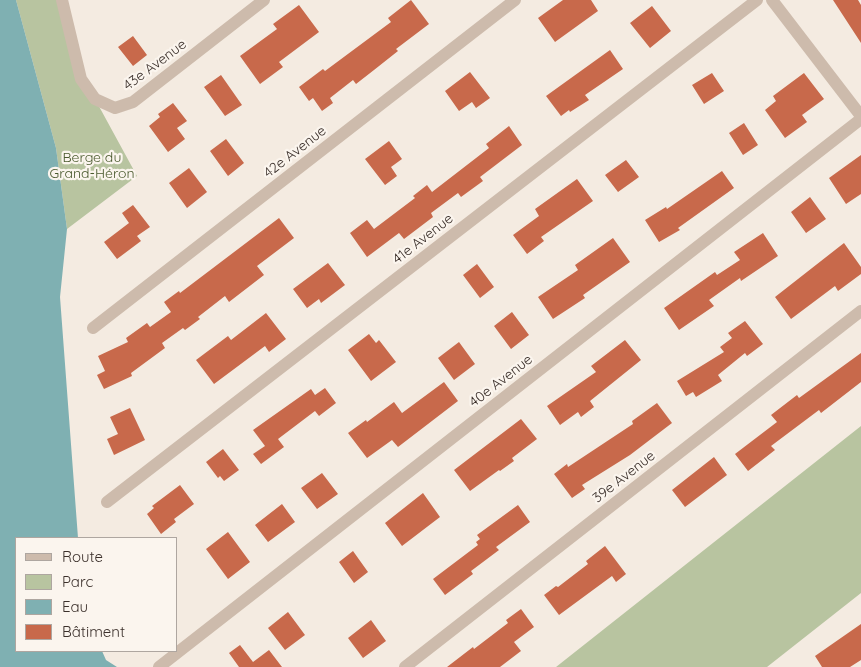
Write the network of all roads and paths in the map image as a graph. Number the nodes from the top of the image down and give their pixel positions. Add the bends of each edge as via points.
1 (62, 0) edge
2 (264, 0) edge
3 (515, 0) edge
4 (757, 0) edge
5 (772, 0) edge
6 (861, 117) edge
7 (861, 311) edge
8 (93, 328) dead end
9 (107, 502) dead end
10 (159, 667) edge
11 (405, 667) edge

1 - 2 street, 43e Avenue via 81,79 94,99 115,108 133,102
3 - 8 street, 42e Avenue
4 - 9 street, 41e Avenue
5 - 6 street
6 - 10 street, 40e Avenue
7 - 11 street, 39e Avenue

